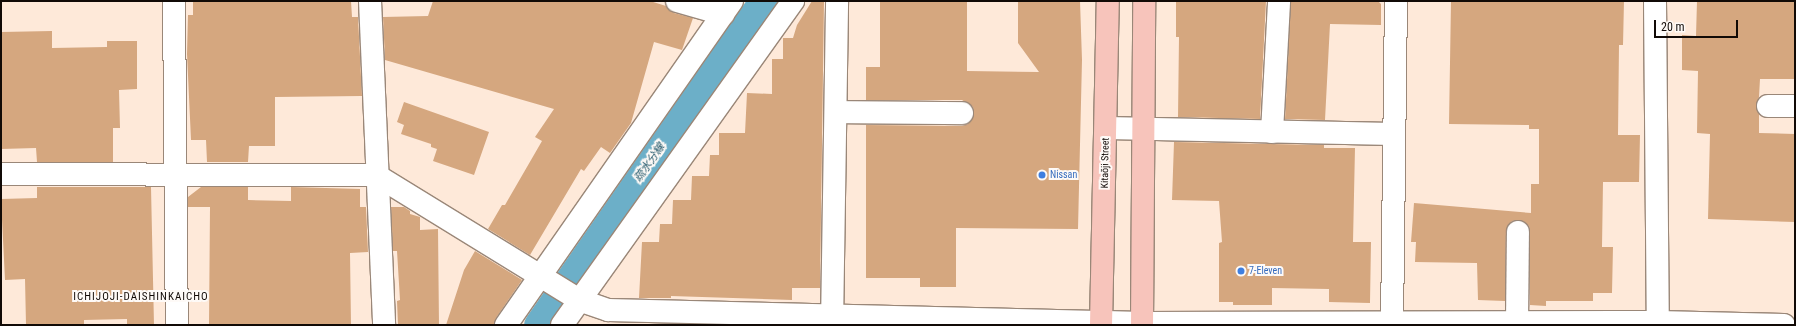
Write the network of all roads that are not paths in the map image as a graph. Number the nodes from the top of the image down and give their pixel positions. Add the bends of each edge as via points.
1 (174, 1) edge
2 (370, 1) edge
3 (677, 1) edge
4 (793, 1) edge
5 (837, 1) edge
6 (1108, 1) edge
7 (1144, 1) edge
8 (1279, 1) edge
9 (1396, 1) edge
10 (1655, 1) edge
11 (728, 8) edge
12 (1768, 106) dead end
13 (1795, 106) edge
14 (836, 112) junction
15 (962, 113) dead end
16 (1106, 128) junction
17 (1143, 129) junction
18 (1272, 132) junction
19 (1394, 134) junction
20 (1, 174) edge
21 (176, 174) junction
22 (376, 175) junction
23 (1518, 232) dead end
24 (540, 276) junction
25 (579, 300) junction
26 (638, 318) edge
27 (833, 320) edge
28 (1517, 322) junction
29 (1659, 323) edge
30 (1101, 324) edge
31 (1142, 324) edge
32 (1392, 324) edge
33 (177, 325) edge
34 (384, 325) edge
35 (506, 325) edge
36 (562, 325) edge
37 (1784, 325) edge

1 - 21 street
2 - 22 street
3 - 11 street
4 - 25 street
5 - 14 street
6 - 16 main road, Kitaōji Street
7 - 17 main road
8 - 18 street
9 - 19 street
10 - 29 street
11 - 24 street
12 - 13 street
14 - 15 street
14 - 27 street
16 - 17 street
16 - 30 main road, Kitaōji Street
17 - 18 street
17 - 31 main road
18 - 19 street
19 - 32 street
20 - 21 street
21 - 22 street
21 - 33 street
22 - 24 street
22 - 34 street
23 - 28 street
24 - 25 street
24 - 35 street
25 - 26 street
25 - 36 street
26 - 27 street
27 - 30 street
28 - 29 street
28 - 32 street
29 - 37 street
30 - 31 street
31 - 32 street

